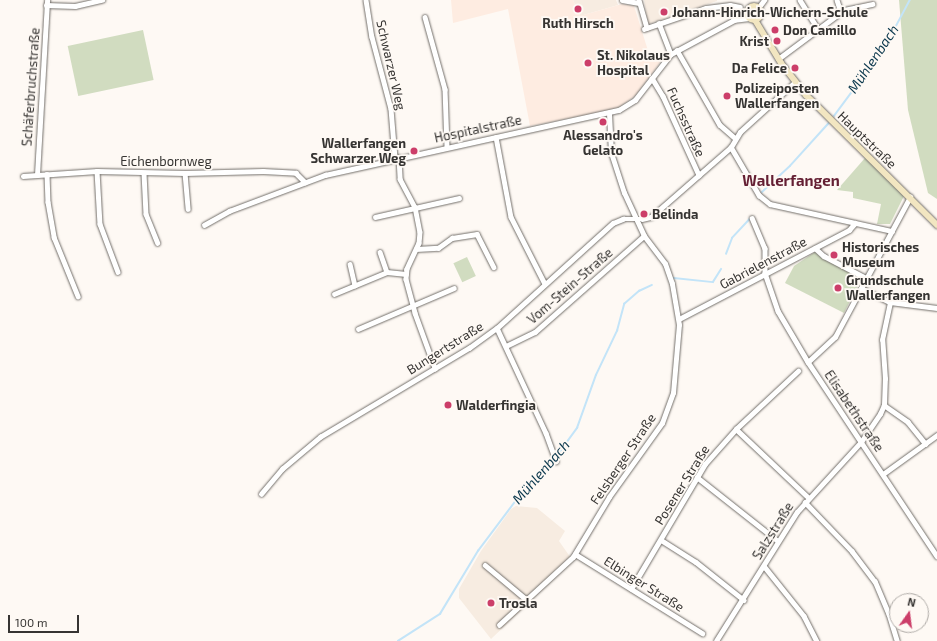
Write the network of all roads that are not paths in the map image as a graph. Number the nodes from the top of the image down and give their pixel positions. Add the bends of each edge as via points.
1 (102, 0) edge
2 (366, 0) edge
3 (622, 0) edge
4 (764, 0) edge
5 (800, 0) edge
6 (837, 0) edge
7 (639, 2) edge
8 (46, 3) edge
9 (754, 4) edge
10 (872, 4) dead end
11 (740, 7) dead end
12 (841, 12) junction
13 (748, 15) junction
14 (425, 17) dead end
15 (757, 19) junction
16 (659, 23) junction
17 (819, 30) junction
18 (677, 50) junction
19 (670, 54) junction
20 (778, 59) junction
21 (652, 78) junction
22 (795, 82) junction
23 (609, 113) junction
24 (496, 137) junction
25 (735, 138) junction
26 (447, 146) junction
27 (731, 147) junction
28 (397, 158) junction
29 (97, 171) junction
30 (144, 173) junction
31 (186, 173) junction
32 (47, 174) junction
33 (37, 175) junction
34 (699, 175) junction
35 (23, 176) dead end
36 (305, 182) junction
37 (910, 197) junction
38 (459, 198) dead end
39 (416, 207) junction
40 (188, 209) dead end
41 (375, 217) dead end
42 (752, 218) dead end
43 (636, 219) junction
44 (854, 223) junction
45 (204, 224) dead end
46 (937, 225) edge
47 (892, 231) junction
48 (644, 236) junction
49 (158, 243) dead end
50 (815, 248) junction
51 (416, 249) junction
52 (380, 252) dead end
53 (350, 264) dead end
54 (494, 267) dead end
55 (118, 272) dead end
56 (387, 272) junction
57 (765, 273) junction
58 (406, 274) junction
59 (866, 278) junction
60 (545, 284) junction
61 (355, 285) junction
62 (454, 288) dead end
63 (861, 288) junction
64 (334, 294) dead end
65 (78, 296) dead end
66 (890, 302) junction
67 (413, 305) junction
68 (937, 308) edge
69 (679, 319) junction
70 (497, 328) junction
71 (358, 329) dead end
72 (506, 346) junction
73 (808, 362) junction
74 (435, 368) junction
75 (798, 371) dead end
76 (884, 405) junction
77 (736, 429) junction
78 (937, 436) edge
79 (861, 442) junction
80 (926, 444) junction
81 (556, 461) dead end
82 (883, 474) junction
83 (697, 477) junction
84 (261, 494) dead end
85 (808, 497) junction
86 (805, 502) junction
87 (661, 540) junction
88 (778, 541) junction
89 (575, 554) junction
90 (937, 556) edge
91 (485, 565) dead end
92 (764, 566) junction
93 (631, 589) junction
94 (527, 600) junction
95 (744, 600) junction
96 (499, 625) dead end
97 (702, 633) dead end
98 (716, 641) edge
99 (817, 641) edge
100 (897, 641) edge

1 - 8 street via 71,6
2 - 28 street, Schwarzer Weg via 372,37 392,109
3 - 7 street
4 - 9 street
5 - 17 street
6 - 12 street
7 - 16 street via 645,28
8 - 33 street, Schäferbruchstraße
9 - 13 main road
9 - 15 main road, Hauptstraße via 761,11
10 - 12 street
11 - 16 street via 730,5 706,8
12 - 17 street
13 - 15 main road
13 - 18 street, Hospitalstraße via 733,20
14 - 26 street via 445,89
15 - 20 main road, Hauptstraße
16 - 19 street
17 - 20 street
18 - 19 street, Hospitalstraße
18 - 25 street via 720,126
19 - 21 street, Hospitalstraße
20 - 22 main road, Hauptstraße
21 - 23 street, Hospitalstraße via 631,104
21 - 34 street, Fuchsstraße via 663,96
22 - 25 street
22 - 37 main road, Hauptstraße
23 - 24 street, Hospitalstraße
23 - 43 street, Felsberger Straße via 613,163
24 - 26 street, Hospitalstraße
24 - 60 street via 511,217
25 - 27 street
26 - 28 street, Hospitalstraße
27 - 34 street, Bungertstraße
27 - 44 street via 759,195 770,204
28 - 36 street, Hospitalstraße
28 - 39 street, Schwarzer Weg via 400,179
29 - 30 street, Eichenbornweg
29 - 32 street, Eichenbornweg
29 - 55 street via 100,224
30 - 31 street, Eichenbornweg
30 - 49 street via 146,214
31 - 36 street, Eichenbornweg via 292,172
31 - 40 street
32 - 33 street, Eichenbornweg
32 - 65 street via 48,202 54,237
33 - 35 street, Eichenbornweg
34 - 43 street, Bungertstraße via 651,217
36 - 45 street, Hospitalstraße via 229,211
37 - 46 main road, Hauptstraße
37 - 47 street
38 - 39 street
39 - 41 street
39 - 51 street via 420,232
42 - 57 street, Elisabethstraße via 765,251
43 - 48 street, Felsberger Straße
43 - 60 street, Bungertstraße via 623,219 613,223
44 - 47 street
44 - 50 street, Gabrielenstraße via 849,230
47 - 59 street
48 - 69 street, Felsberger Straße via 668,270
48 - 72 street, Vom-Stein-Straße via 535,332
50 - 57 street, Gabrielenstraße
50 - 59 street via 824,256
51 - 54 street via 438,248 452,238 477,234
51 - 58 street
52 - 56 street
53 - 61 street
56 - 58 street
56 - 61 street
57 - 69 street, Gabrielenstraße
57 - 73 street, Elisabethstraße via 778,312
58 - 67 street
59 - 63 street
60 - 70 street, Bungertstraße
61 - 64 street
62 - 67 street
63 - 66 street
63 - 73 street via 835,337
66 - 68 street
66 - 76 street via 882,340
67 - 71 street
67 - 74 street
69 - 89 street, Felsberger Straße via 675,383 666,415 609,497
70 - 72 street
70 - 74 street, Bungertstraße
72 - 81 street
73 - 79 street, Elisabethstraße
74 - 84 street, Bungertstraße via 320,436 282,470
75 - 77 street, Posener Straße
76 - 79 street, Salzstraße
76 - 80 street via 908,422
77 - 83 street, Posener Straße via 713,453
77 - 85 street
78 - 80 street
79 - 82 street, Elisabethstraße
79 - 85 street, Salzstraße
80 - 82 street
82 - 90 street, Elisabethstraße
83 - 87 street, Posener Straße
83 - 88 street
85 - 86 street, Salzstraße
86 - 88 street, Salzstraße
86 - 100 street via 852,551 875,581
87 - 93 street, Posener Straße
87 - 95 street via 696,562
88 - 92 street, Salzstraße
89 - 93 street, Elbinger Straße
89 - 94 street, Felsberger Straße
91 - 94 street
92 - 95 street, Salzstraße
92 - 99 street via 804,616
93 - 97 street, Elbinger Straße
94 - 96 street, Felsberger Straße
95 - 98 street, Salzstraße

